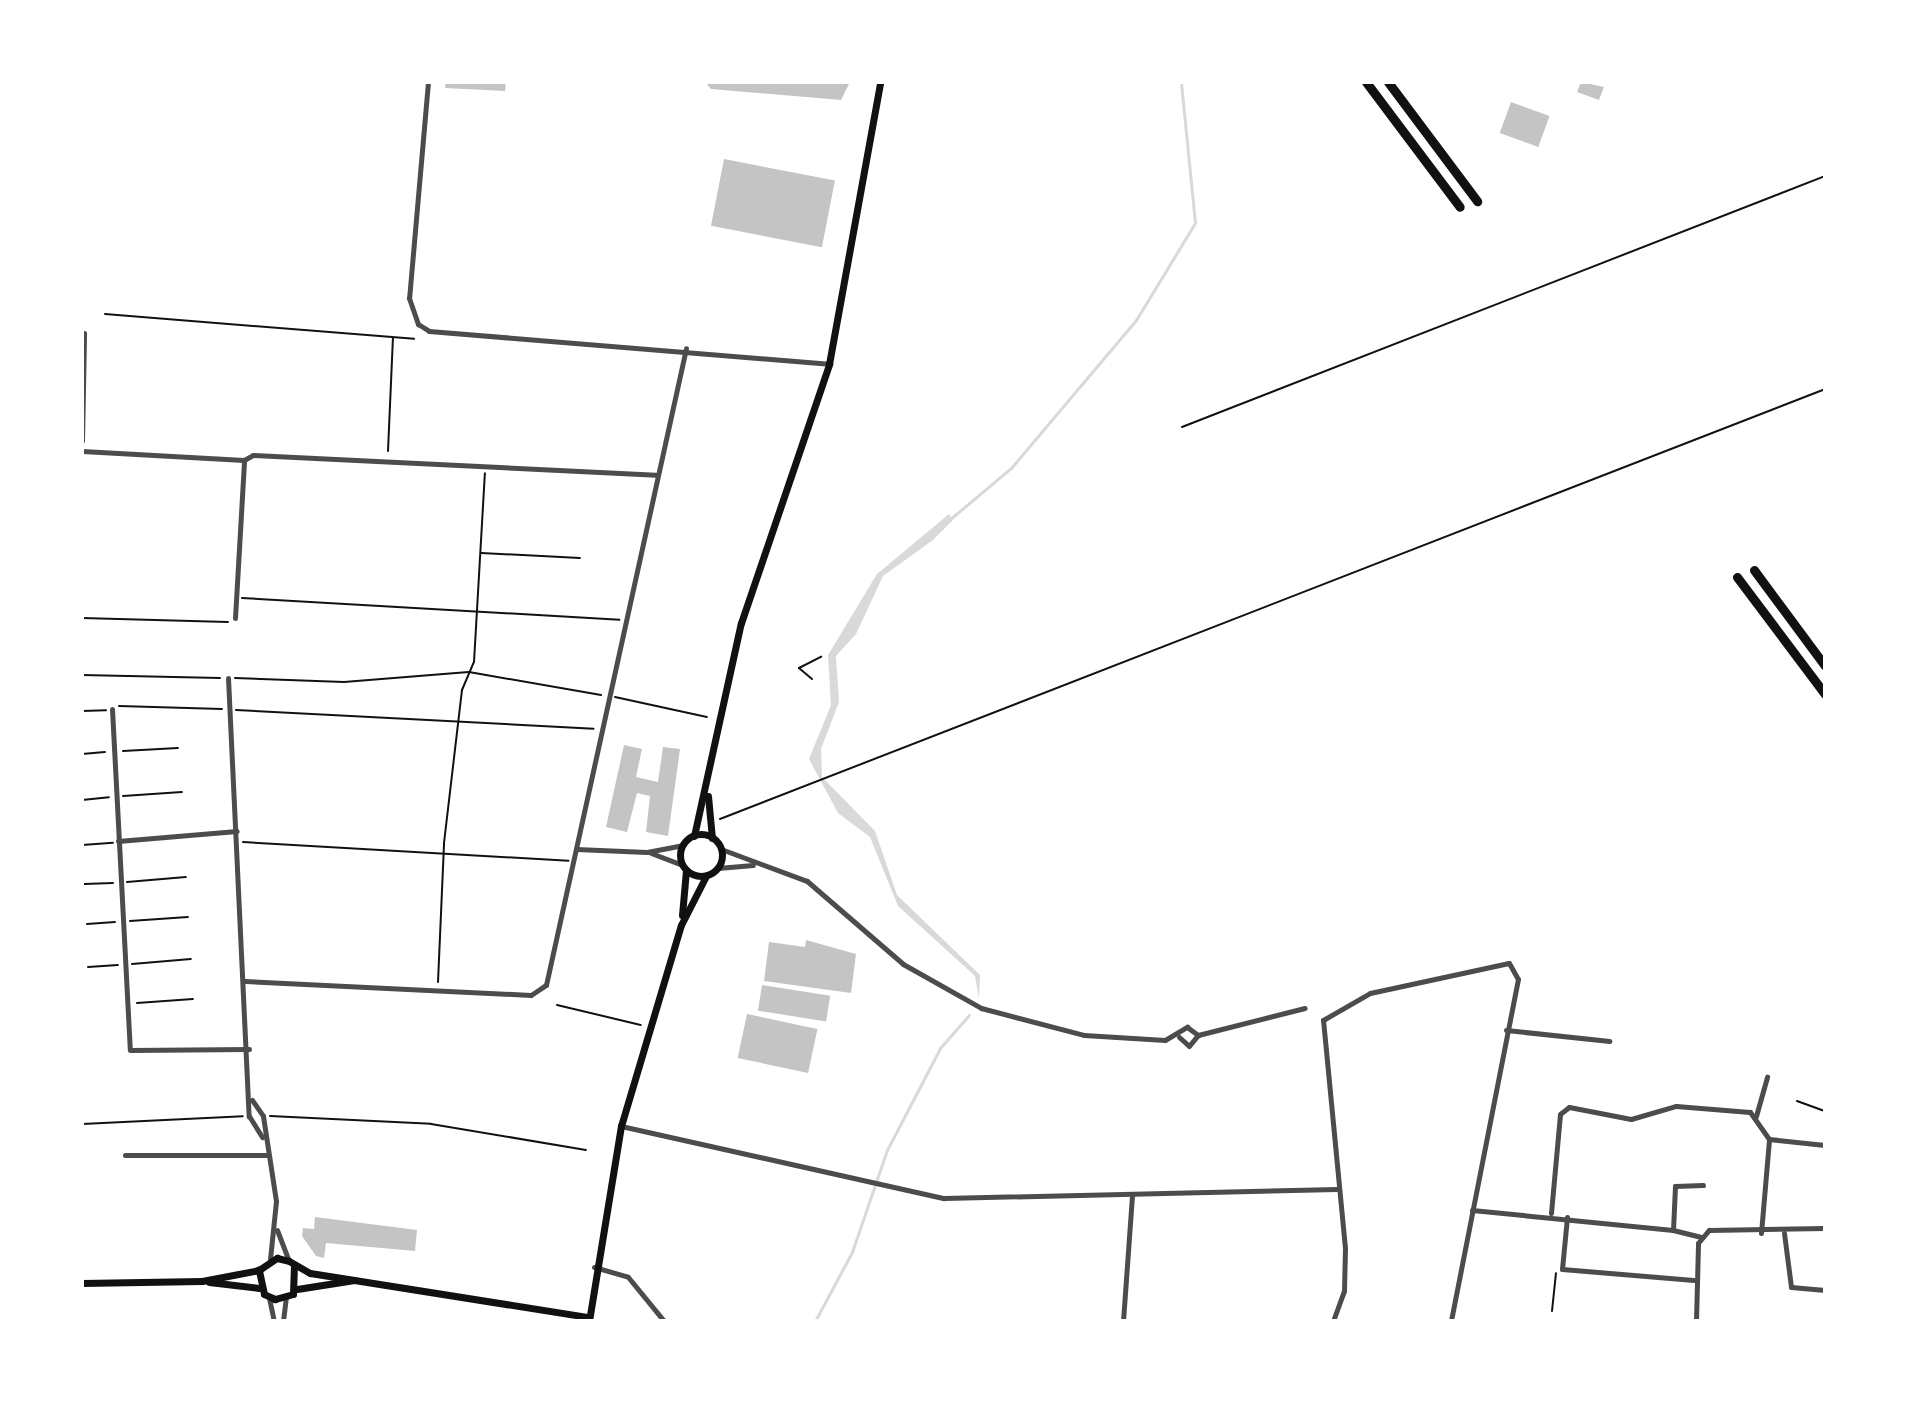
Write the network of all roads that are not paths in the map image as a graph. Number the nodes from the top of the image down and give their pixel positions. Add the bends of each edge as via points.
1 (428, 82) edge
2 (880, 82) edge
3 (1366, 82) edge
4 (1388, 82) edge
5 (1477, 201) dead end
6 (1460, 207) dead end
7 (84, 333) dead end
8 (686, 348) junction
9 (829, 364) junction
10 (82, 441) edge
11 (82, 451) edge
12 (244, 460) junction
13 (656, 475) junction
14 (1754, 570) dead end
15 (1737, 577) dead end
16 (235, 618) road end
17 (1825, 666) edge
18 (228, 678) road end
19 (1825, 694) edge
20 (112, 709) road end
21 (708, 789) junction
22 (237, 831) junction
23 (694, 836) junction
24 (712, 838) junction
25 (118, 841) junction
26 (683, 845) junction
27 (576, 849) junction
28 (721, 849) junction
29 (647, 852) junction
30 (759, 865) junction
31 (684, 868) junction
32 (718, 868) junction
33 (706, 876) junction
34 (681, 925) junction
35 (245, 981) junction
36 (1305, 1008) dead end
37 (1506, 1030) junction
38 (1198, 1035) junction
39 (1179, 1037) junction
40 (1609, 1041) dead end
41 (249, 1049) junction
42 (1767, 1077) dead end
43 (252, 1099) junction
44 (1756, 1116) junction
45 (621, 1126) junction
46 (262, 1137) junction
47 (1769, 1139) junction
48 (1825, 1145) edge
49 (125, 1155) dead end
50 (267, 1155) junction
51 (1703, 1185) dead end
52 (1337, 1189) junction
53 (1132, 1194) junction
54 (1472, 1210) junction
55 (1551, 1213) junction
56 (1567, 1217) junction
57 (1825, 1228) edge
58 (277, 1229) junction
59 (1673, 1230) junction
60 (1784, 1233) junction
61 (1761, 1234) junction
62 (1701, 1237) junction
63 (270, 1259) junction
64 (291, 1263) junction
65 (594, 1267) junction
66 (259, 1270) junction
67 (360, 1279) junction
68 (1694, 1280) junction
69 (202, 1281) junction
70 (82, 1283) edge
71 (259, 1288) junction
72 (297, 1289) junction
73 (1825, 1290) edge
74 (269, 1298) junction
75 (286, 1298) junction
76 (589, 1319) edge
77 (274, 1321) edge
78 (283, 1321) edge
79 (664, 1321) edge
80 (1123, 1321) edge
81 (1333, 1321) edge
82 (1451, 1321) edge
83 (1696, 1321) edge

1 - 8 street via 409,298 418,324 429,331
2 - 9 main road
3 - 6 highway
4 - 5 highway
7 - 10 street
8 - 9 street
8 - 13 street
9 - 21 main road via 741,623
11 - 12 street
12 - 13 street via 253,455
12 - 16 street
13 - 27 street
14 - 17 highway
15 - 19 highway
18 - 22 street
20 - 25 street
21 - 23 main road
21 - 24 main road
22 - 25 street
22 - 35 street
23 - 24 main road
23 - 26 main road
24 - 28 main road
25 - 41 street via 130,1050
26 - 29 street
26 - 31 main road
27 - 29 street
27 - 35 street via 540,993
28 - 30 street
28 - 32 main road
29 - 31 street
30 - 32 street
30 - 39 street via 807,881 903,964 981,1008 1060,1032
31 - 33 main road
31 - 34 main road
32 - 33 main road
33 - 34 main road
34 - 45 main road
35 - 41 street
36 - 38 street
37 - 40 street
37 - 52 street via 1514,967 1499,963 1370,993 1323,1020
37 - 54 street
38 - 39 street via 1187,1027
38 - 39 street via 1189,1046
41 - 43 street
42 - 44 street
43 - 46 street via 263,1116
43 - 46 street via 249,1116
44 - 47 street
44 - 55 street via 1676,1106 1631,1119 1569,1107 1560,1114
45 - 53 street via 944,1198
45 - 65 main road
46 - 50 street
47 - 48 street
47 - 61 street
49 - 50 street
50 - 58 street
51 - 59 street via 1675,1186
52 - 53 street
52 - 81 street via 1346,1275
53 - 80 street
54 - 55 street
54 - 82 street
55 - 56 street
56 - 59 street
56 - 68 street via 1562,1269
57 - 60 street
58 - 63 street
58 - 64 street
59 - 62 street
60 - 61 street
60 - 73 street via 1791,1287
61 - 62 street via 1716,1229
62 - 68 street
63 - 64 main road
63 - 66 main road
64 - 67 main road
64 - 72 main road
65 - 76 main road
65 - 79 street via 628,1277
66 - 69 main road
66 - 71 main road
67 - 72 main road
67 - 76 main road
68 - 83 street
69 - 70 main road
69 - 71 main road
71 - 74 main road
72 - 75 main road
74 - 75 main road
74 - 77 street
75 - 78 street

